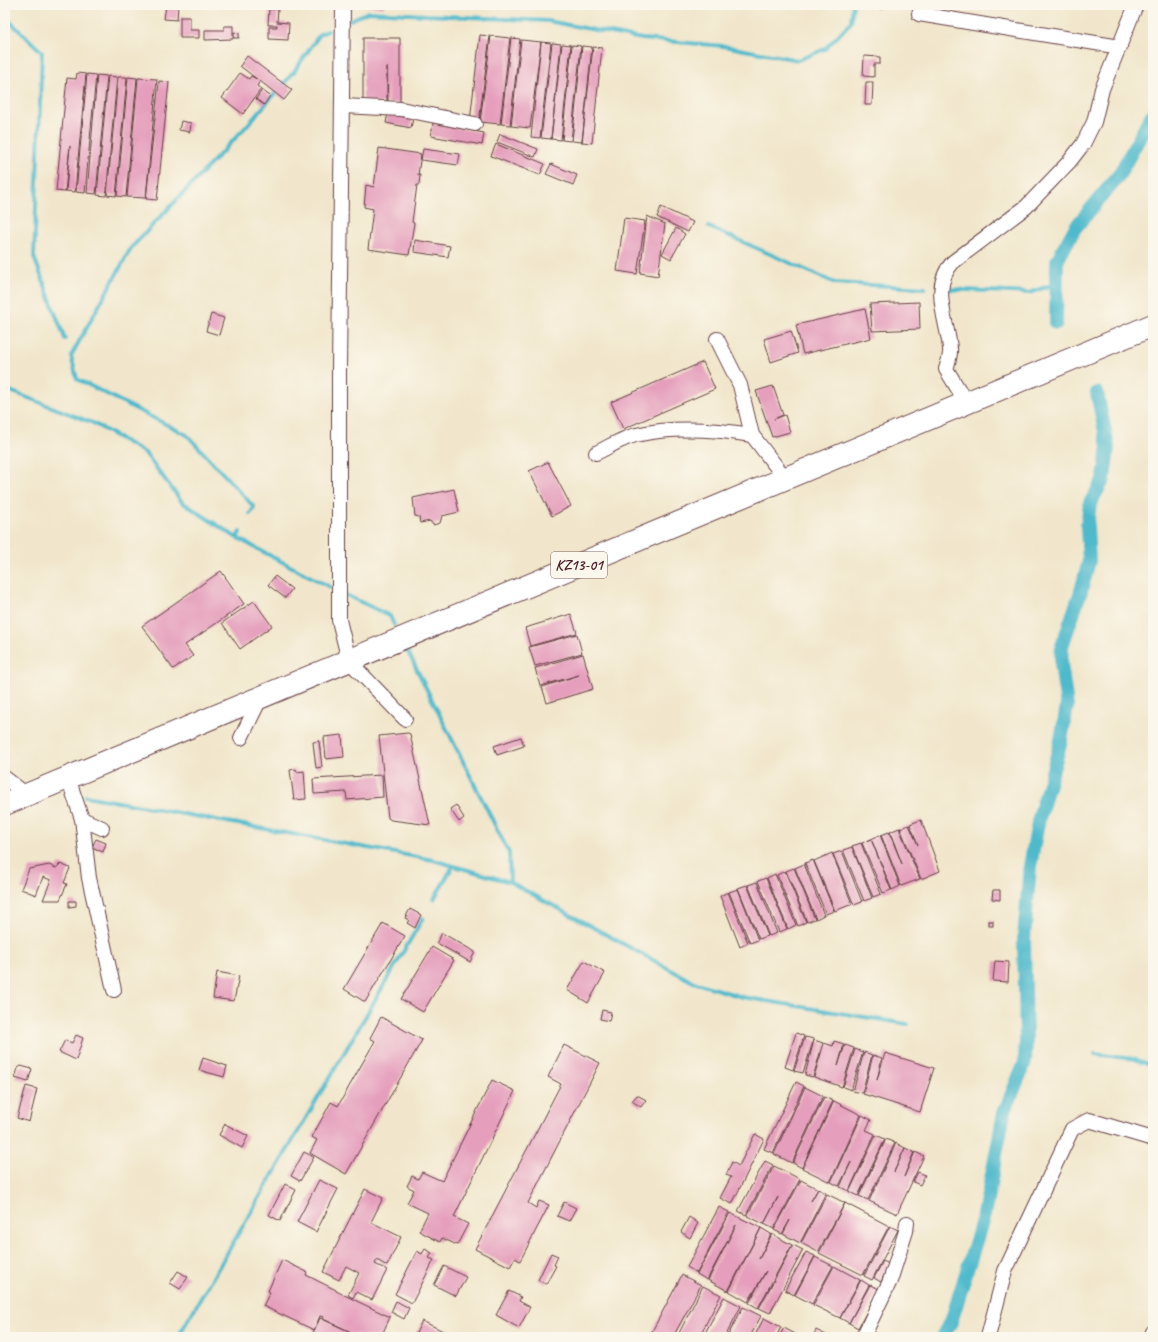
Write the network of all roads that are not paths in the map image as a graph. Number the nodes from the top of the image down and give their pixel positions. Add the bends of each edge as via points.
1 (343, 5) edge
2 (1136, 5) edge
3 (919, 14) dead end
4 (1120, 47) junction
5 (343, 106) junction
6 (475, 124) dead end
7 (1153, 324) edge
8 (717, 339) dead end
9 (966, 402) junction
10 (752, 434) junction
11 (596, 453) dead end
12 (784, 478) junction
13 (349, 661) junction
14 (260, 698) junction
15 (405, 719) dead end
16 (241, 738) dead end
17 (5, 778) edge
18 (68, 778) junction
19 (27, 795) junction
20 (5, 804) edge
21 (82, 819) junction
22 (102, 828) dead end
23 (114, 990) dead end
24 (1153, 1138) edge
25 (907, 1223) dead end
26 (1153, 1332) edge
27 (863, 1337) edge
28 (988, 1337) edge
29 (1151, 1337) edge

1 - 5 street
2 - 4 street
3 - 4 street
4 - 9 street via 1102,89 1094,122 1083,144 1026,207 953,262 942,278 941,298 950,349 946,369
5 - 6 street via 401,109
5 - 13 street via 338,605
7 - 9 highway, KZ13-01
8 - 10 street via 740,385
9 - 12 highway, KZ13-01
10 - 11 street via 717,430 673,430 634,435
10 - 12 street
12 - 13 highway, KZ13-01
13 - 14 highway, KZ13-01
13 - 15 street
14 - 16 street
14 - 18 highway, KZ13-01
17 - 19 street
18 - 19 highway, KZ13-01
18 - 21 street
19 - 20 highway, KZ13-01
21 - 22 street
21 - 23 street via 89,878
24 - 28 street via 1089,1120 1072,1129 1005,1271
25 - 27 street via 890,1281
26 - 29 street

